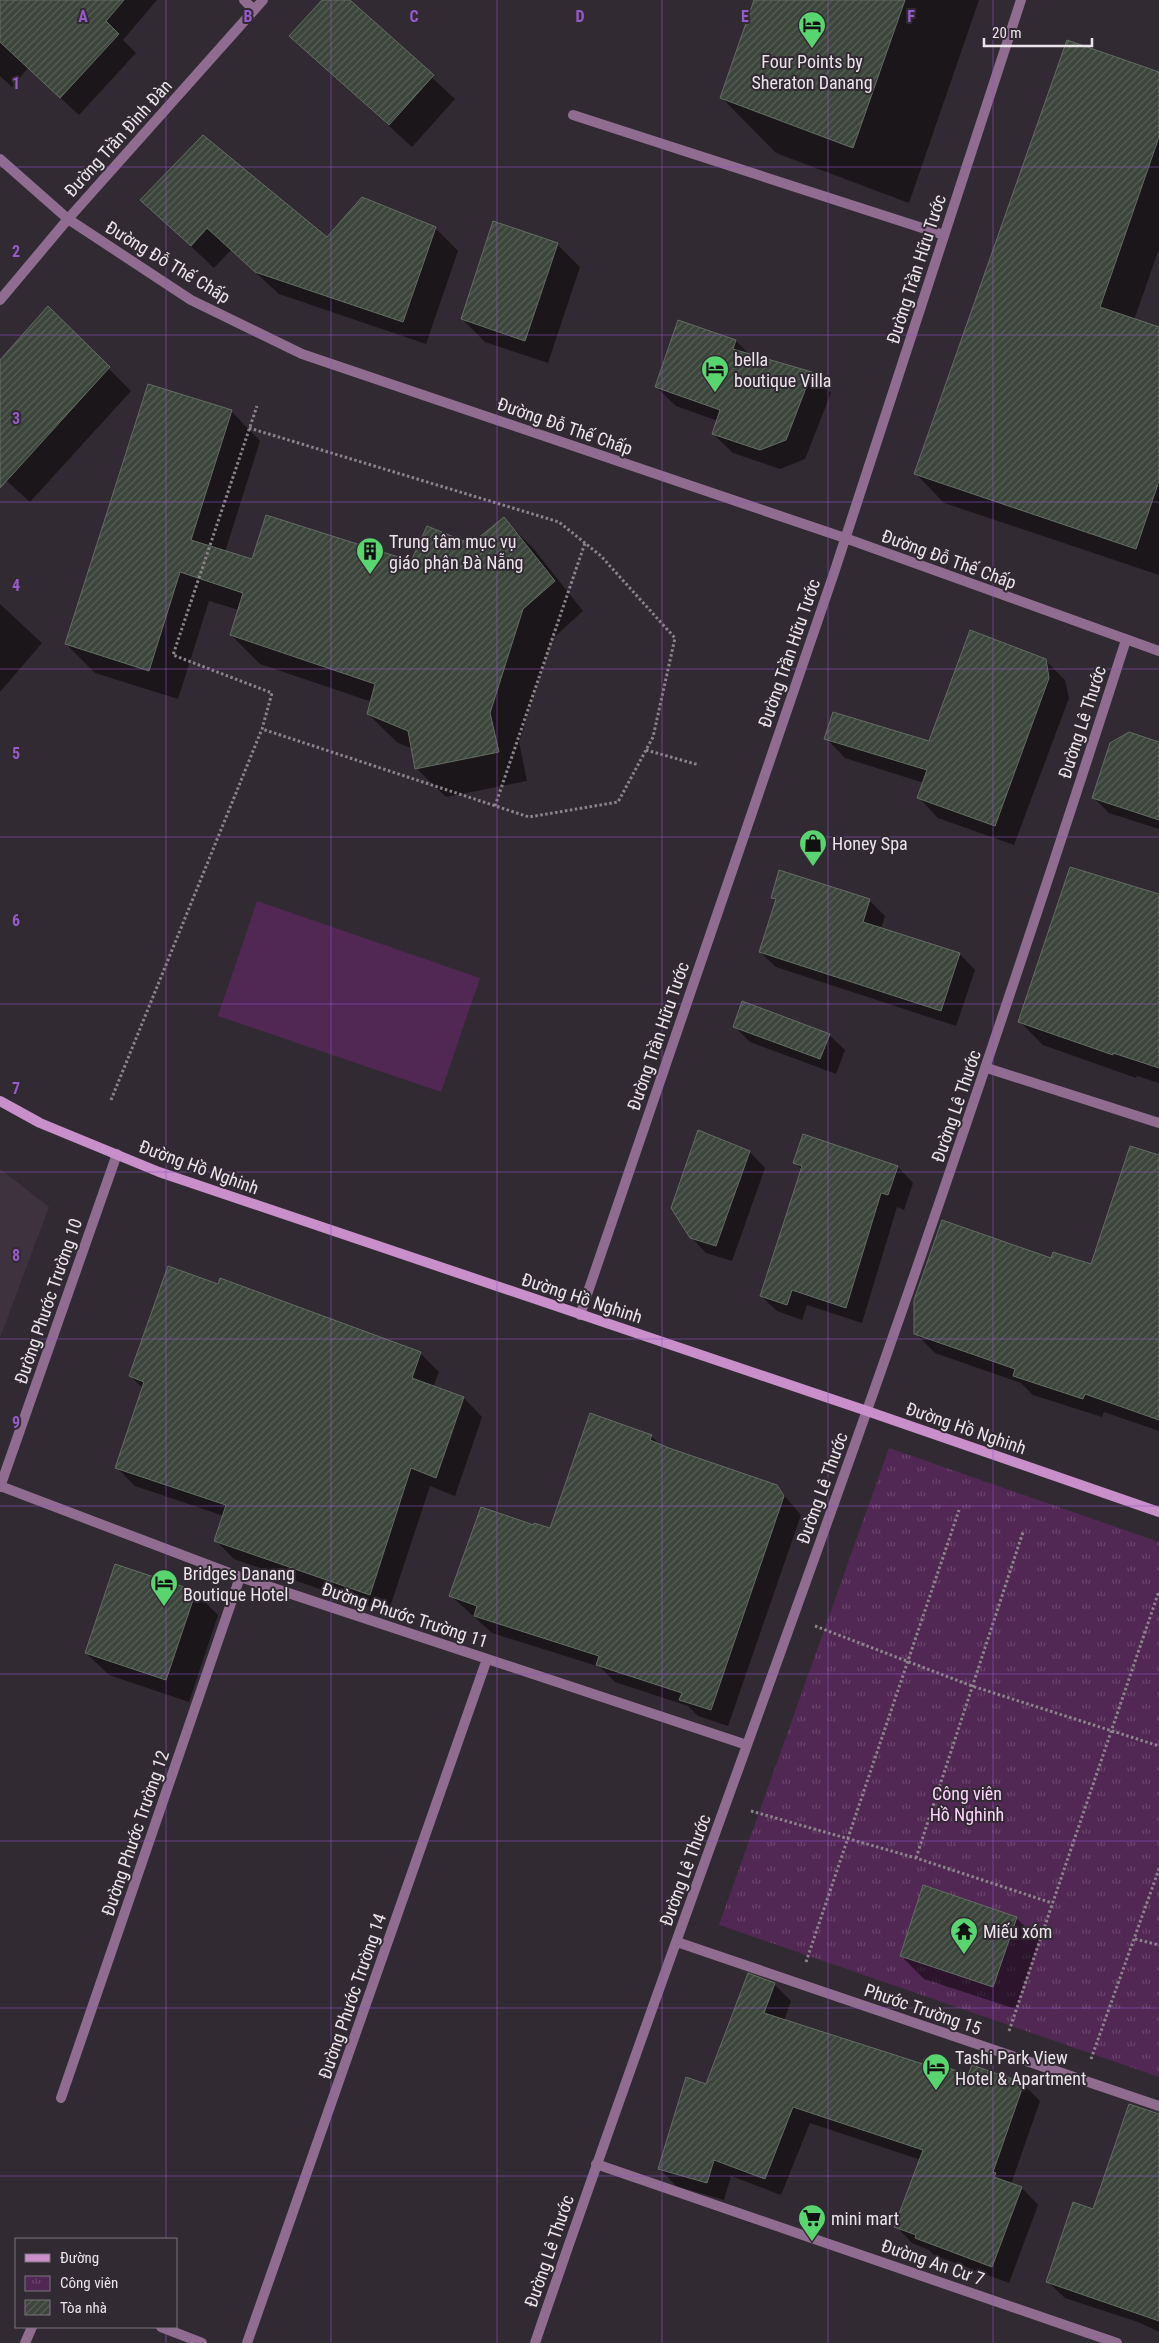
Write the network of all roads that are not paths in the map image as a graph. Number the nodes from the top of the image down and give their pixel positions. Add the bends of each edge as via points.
1 (244, 0) edge
2 (263, 0) edge
3 (1021, 0) edge
4 (254, 10) junction
5 (573, 115) dead end
6 (0, 159) edge
7 (68, 219) junction
8 (944, 235) junction
9 (0, 300) edge
10 (845, 538) junction
11 (1126, 640) junction
12 (1159, 651) edge
13 (987, 1068) junction
14 (0, 1101) edge
15 (1159, 1123) edge
16 (117, 1154) junction
17 (580, 1314) junction
18 (867, 1410) junction
19 (0, 1486) edge
20 (1159, 1512) edge
21 (240, 1577) junction
22 (487, 1659) junction
23 (746, 1745) junction
24 (677, 1942) junction
25 (61, 2098) dead end
26 (1159, 2106) edge
27 (596, 2164) junction
28 (32, 2328) edge
29 (164, 2328) edge
30 (26, 2343) edge
31 (202, 2343) edge
32 (247, 2343) edge
33 (535, 2343) edge
34 (1118, 2343) edge

1 - 4 street
2 - 4 street, Đường Trần Đình Đàn
3 - 8 street, Đường Trần Hữu Tước
4 - 7 street, Đường Trần Đình Đàn
5 - 8 street
6 - 7 street, Đường Đỗ Thế Chấp
7 - 9 street, Đường Trần Đình Đàn
7 - 10 street, Đường Đỗ Thế Chấp via 191,300 302,354
8 - 10 street, Đường Trần Hữu Tước
10 - 11 street, Đường Đỗ Thế Chấp
10 - 17 street, Đường Trần Hữu Tước
11 - 12 street, Đường Đỗ Thế Chấp
11 - 13 street, Đường Lê Thước
13 - 15 street
13 - 18 street, Đường Lê Thước
14 - 16 street, Đường Hồ Nghinh via 40,1123
16 - 17 street, Đường Hồ Nghinh via 159,1172
16 - 19 street, Đường Phước Trường 10
17 - 18 street, Đường Hồ Nghinh
18 - 20 street, Đường Hồ Nghinh
18 - 23 street, Đường Lê Thước
19 - 21 street, Đường Phước Trường 11
21 - 22 street, Đường Phước Trường 11
21 - 25 street, Đường Phước Trường 12
22 - 23 street, Đường Phước Trường 11
22 - 32 street, Đường Phước Trường 14
23 - 24 street, Đường Lê Thước
24 - 26 street, Phước Trường 15
24 - 27 street, Đường Lê Thước
27 - 33 street, Đường Lê Thước
27 - 34 street, Đường An Cư 7
28 - 30 street
29 - 31 street

